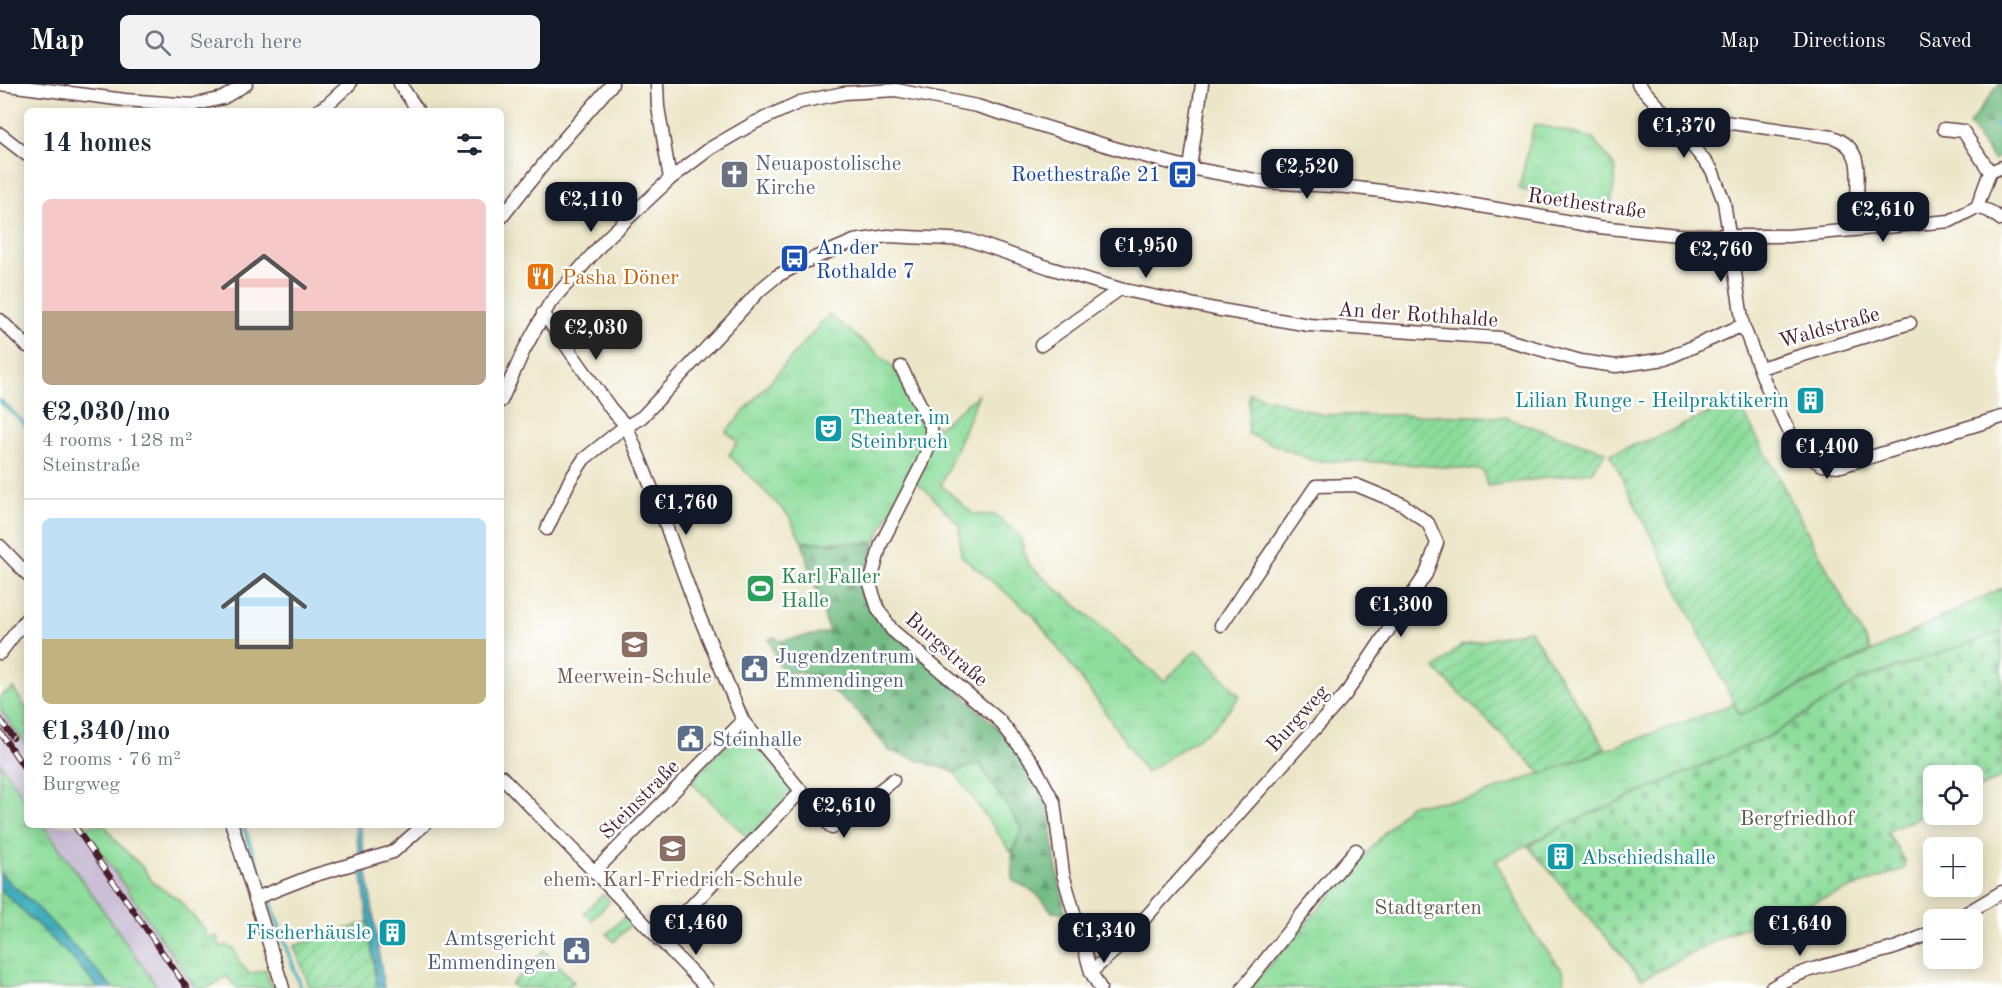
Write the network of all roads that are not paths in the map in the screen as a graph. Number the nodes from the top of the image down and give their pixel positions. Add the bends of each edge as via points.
1 (0, 84) edge
2 (246, 84) edge
3 (350, 84) edge
4 (400, 84) edge
5 (612, 84) edge
6 (657, 84) edge
7 (1202, 84) edge
8 (1638, 84) edge
9 (896, 87) edge
10 (321, 108) edge
11 (416, 108) edge
12 (1666, 114) junction
13 (1944, 129) dead end
14 (0, 134) edge
15 (24, 153) edge
16 (1190, 168) junction
17 (1996, 170) edge
18 (670, 179) junction
19 (1977, 207) junction
20 (504, 214) edge
21 (2002, 220) edge
22 (1856, 230) junction
23 (1729, 236) junction
24 (1120, 289) junction
25 (543, 313) junction
26 (0, 320) edge
27 (1910, 323) dead end
28 (1743, 325) junction
29 (24, 341) edge
30 (1041, 345) dead end
31 (901, 368) dead end
32 (1760, 368) junction
33 (504, 395) edge
34 (2002, 417) edge
35 (627, 427) junction
36 (547, 529) dead end
37 (0, 546) edge
38 (24, 571) edge
39 (24, 622) edge
40 (1221, 626) dead end
41 (0, 653) edge
42 (743, 721) junction
43 (504, 779) edge
44 (892, 780) dead end
45 (801, 791) junction
46 (233, 828) edge
47 (420, 828) edge
48 (1356, 850) dead end
49 (594, 872) junction
50 (2002, 892) edge
51 (256, 898) junction
52 (1973, 909) edge
53 (1923, 936) edge
54 (659, 940) junction
55 (1091, 972) junction
56 (284, 988) edge
57 (707, 988) edge
58 (1100, 988) edge
59 (1243, 988) edge
60 (1771, 988) edge

1 - 2 street via 193,105 223,98
3 - 10 street
4 - 11 street
5 - 20 street
6 - 18 street
7 - 16 street
8 - 12 street, Waldstraße
9 - 16 street, Roethestraße via 977,106
9 - 18 street, Roethestraße via 800,102 753,123
12 - 22 street via 1833,136 1845,141 1856,160 1859,179
12 - 23 street, Waldstraße via 1712,170 1724,202
13 - 17 street via 1963,131
14 - 15 street
16 - 23 street, Roethestraße via 1266,182 1430,197 1599,226
17 - 19 street
18 - 25 street, Roethestraße via 606,239
19 - 21 street
19 - 22 street, Roethestraße via 1950,221
22 - 23 street, Roethestraße
23 - 28 street, Waldstraße
24 - 28 street, An der Rothhalde via 1309,325 1500,338 1581,361 1616,366 1665,359
24 - 30 street
24 - 35 street, An der Rothhalde via 969,240 888,236 854,241 777,276 642,417
25 - 33 street, Roethestraße
25 - 35 street
26 - 29 street
27 - 32 street, Waldstraße
28 - 32 street, Waldstraße
31 - 55 street, Burgstraße via 931,426 931,441 881,544 870,584 878,609 892,630 999,720 1033,763 1054,802 1063,874
32 - 34 street, Waldstraße via 1802,452 1822,465 1841,466
35 - 36 street, An der Rothhalde via 576,469
35 - 42 street
37 - 38 street
39 - 41 street
40 - 55 street, Burgweg via 1316,486 1361,482 1402,504 1428,524 1437,543 1426,574 1344,695 1120,946
42 - 45 street
42 - 49 street, Steinstraße
43 - 49 street
44 - 45 street via 832,828
45 - 54 street
46 - 51 street
47 - 51 street via 393,852 312,876
48 - 59 street
49 - 54 street
50 - 52 street
51 - 56 street
53 - 60 street via 1892,949 1817,967
54 - 57 street
55 - 58 street, Burgstraße

